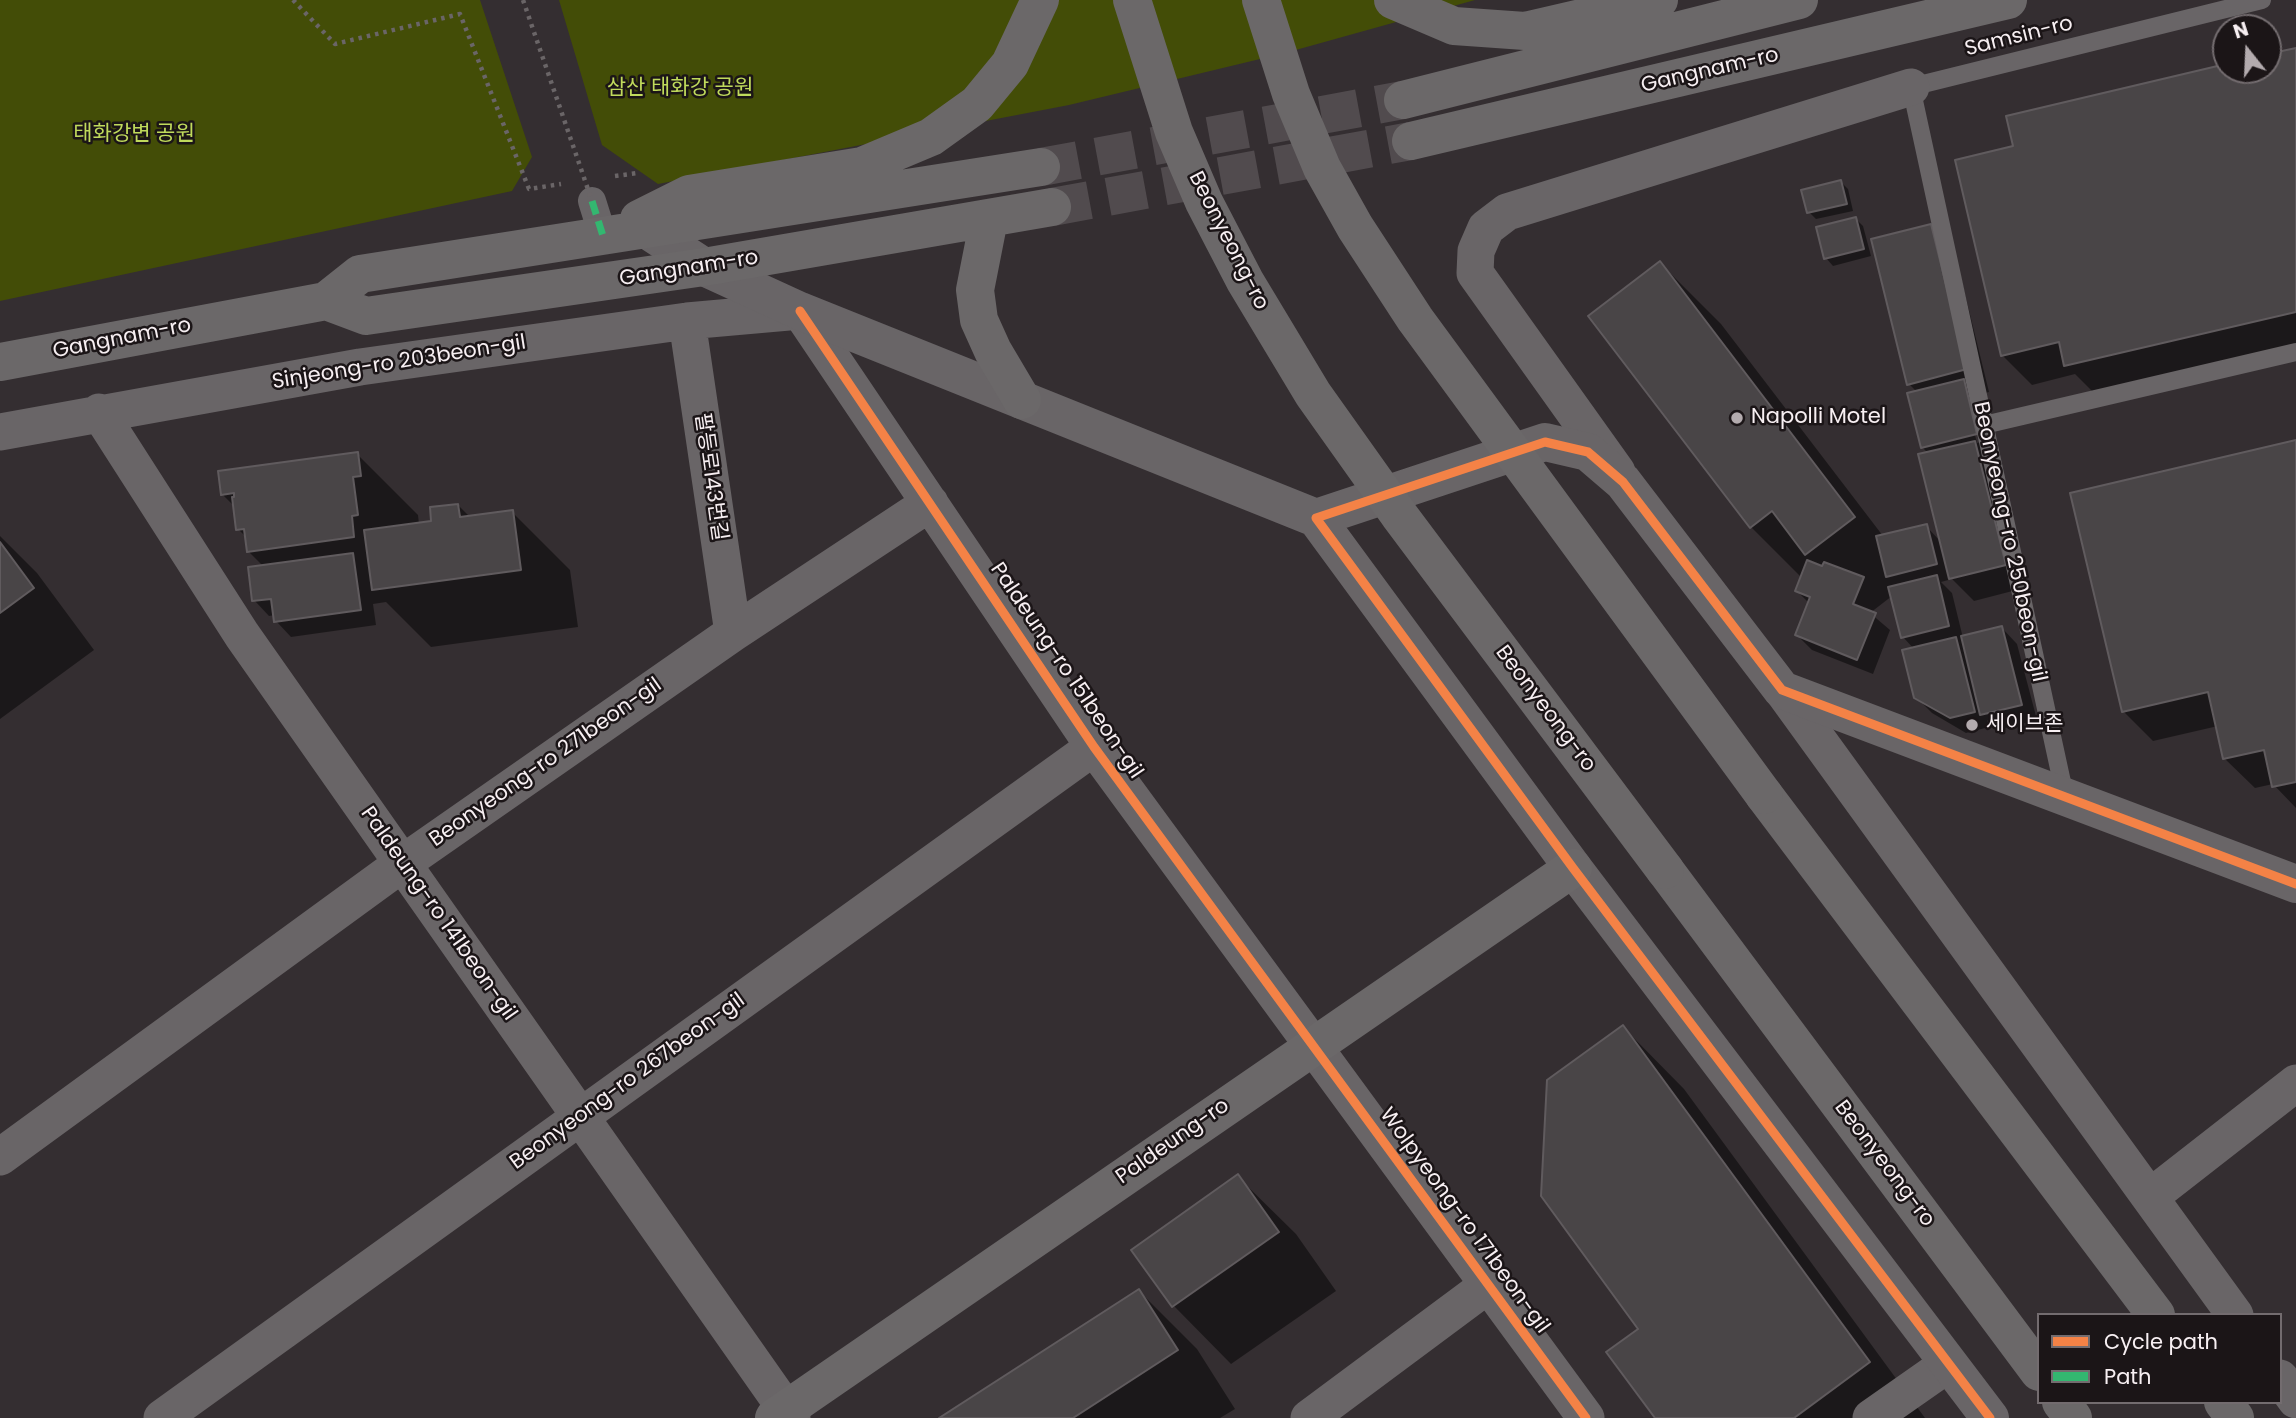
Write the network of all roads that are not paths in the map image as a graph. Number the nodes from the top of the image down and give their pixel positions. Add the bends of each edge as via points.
1 (1040, 0) edge
2 (1132, 0) edge
3 (1261, 0) edge
4 (1393, 0) edge
5 (1659, 0) edge
6 (1799, 0) edge
7 (2008, 0) edge
8 (2262, 0) edge
9 (1910, 87) junction
10 (1403, 100) tunnel mouth
11 (1411, 141) tunnel mouth
12 (1041, 167) tunnel mouth
13 (593, 199) junction
14 (1052, 207) tunnel mouth
15 (989, 219) junction
16 (646, 229) junction
17 (704, 267) junction
18 (326, 301) junction
19 (800, 311) junction
20 (687, 321) junction
21 (2296, 352) edge
22 (0, 362) edge
23 (1022, 400) junction
24 (99, 412) junction
25 (1984, 425) junction
26 (0, 432) edge
27 (1623, 482) junction
28 (930, 503) junction
29 (1316, 518) junction
30 (733, 633) junction
31 (1782, 690) junction
32 (1094, 747) junction
33 (2065, 796) junction
34 (403, 863) junction
35 (1573, 867) junction
36 (2296, 884) edge
37 (1312, 1045) junction
38 (2296, 1083) edge
39 (580, 1116) junction
40 (0, 1157) edge
41 (2150, 1197) junction
42 (1488, 1285) junction
43 (2154, 1313) edge
44 (2234, 1313) edge
45 (1948, 1364) junction
46 (2037, 1370) edge
47 (2282, 1381) edge
48 (2296, 1400) edge
49 (784, 1415) edge
50 (162, 1418) edge
51 (1309, 1418) edge
52 (1586, 1418) edge
53 (1871, 1418) edge
54 (1990, 1418) edge

1 - 13 main road via 1010,64 977,104 931,137 862,166 689,194
2 - 46 main road, Beonyeong-ro, bridge via 1174,131 1204,202 1313,394
3 - 43 main road, bridge via 1291,94 1322,168 1415,319
4 - 5 main road via 1454,26 1525,31
6 - 10 main road
7 - 11 main road, Gangnam-ro
8 - 9 lane, Samsin-ro
9 - 25 lane, Beonyeong-ro 250beon-gil
9 - 27 street via 1507,212 1486,228 1476,251 1475,273
12 - 16 main road, Gangnam-ro
13 - 16 main road, Gangnam-ro
13 - 18 main road, Gangnam-ro via 360,274
14 - 15 main road, Gangnam-ro
15 - 17 main road, Gangnam-ro
15 - 23 main road via 975,290 979,320
16 - 17 street
17 - 18 main road, Gangnam-ro via 366,316
17 - 19 street
18 - 22 main road, Gangnam-ro
19 - 20 street, Sinjeong-ro 203beon-gil
19 - 23 street
19 - 28 street, Paldeung-ro 151beon-gil
20 - 24 street, Sinjeong-ro 203beon-gil via 360,367
20 - 30 street, 팔등로143번길
21 - 25 lane
23 - 29 street
24 - 26 street, Sinjeong-ro 203beon-gil
24 - 34 street, Paldeung-ro 141beon-gil via 242,635
25 - 33 lane, Beonyeong-ro 250beon-gil
27 - 29 street via 1588,452 1545,442
27 - 31 street
28 - 30 street, Beonyeong-ro 271beon-gil
28 - 32 street, Paldeung-ro 151beon-gil
29 - 35 street
30 - 34 street, Beonyeong-ro 271beon-gil
31 - 33 street
31 - 41 street
32 - 37 street, Paldeung-ro 151beon-gil
32 - 39 street, Beonyeong-ro 267beon-gil
33 - 36 street
34 - 39 street, Paldeung-ro 141beon-gil
34 - 40 street, Beonyeong-ro 271beon-gil
35 - 37 main road, Paldeung-ro
35 - 45 street
37 - 42 street, Wolpyeong-ro 171beon-gil
37 - 49 main road, Paldeung-ro
38 - 41 street
39 - 49 street, Paldeung-ro 141beon-gil
39 - 50 street, Beonyeong-ro 267beon-gil
41 - 44 street
42 - 51 street
42 - 52 street, Wolpyeong-ro 171beon-gil
45 - 53 street
45 - 54 street
47 - 48 street

